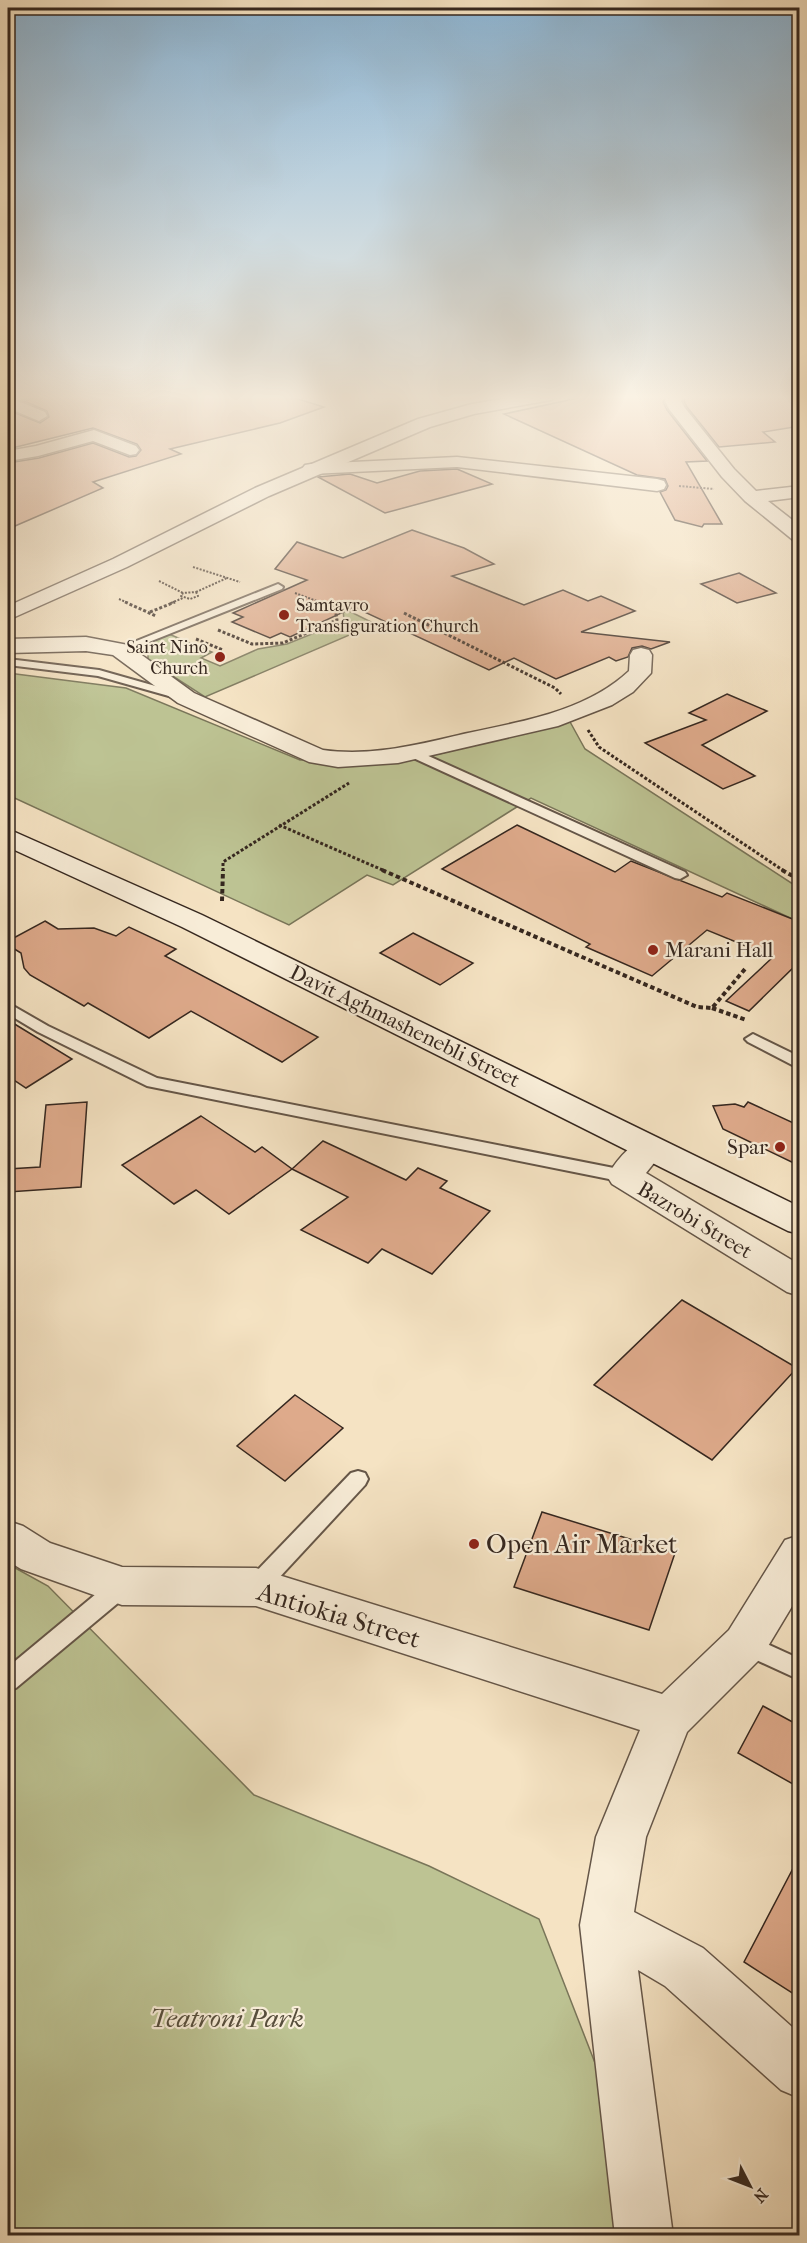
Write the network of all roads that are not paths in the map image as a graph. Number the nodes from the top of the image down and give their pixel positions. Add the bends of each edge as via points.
1 (249, 500) edge
2 (756, 500) edge
3 (800, 536) edge
4 (278, 586) road end
5 (8, 614) edge
6 (8, 646) edge
7 (120, 650) junction
8 (641, 655) dead end
9 (8, 662) edge
10 (186, 698) junction
11 (412, 753) junction
12 (8, 837) edge
13 (680, 875) dead end
14 (8, 1008) edge
15 (753, 1040) road end
16 (800, 1064) edge
17 (649, 1148) junction
18 (624, 1176) junction
19 (800, 1222) edge
20 (800, 1283) edge
21 (358, 1479) dead end
22 (8, 1539) edge
23 (800, 1553) edge
24 (122, 1586) junction
25 (256, 1587) junction
26 (745, 1644) junction
27 (800, 1670) edge
28 (8, 1681) edge
29 (669, 1718) junction
30 (606, 1925) junction
31 (800, 2071) edge
32 (644, 2235) edge

1 - 5 street
2 - 3 street
4 - 7 lane
6 - 7 street via 86,644
7 - 10 street
8 - 11 street via 640,673 619,692 579,710 520,729
9 - 10 lane via 99,673
10 - 11 street via 318,757 372,759
11 - 13 lane
12 - 17 street, Davit Aghmashenebli Street via 192,921
14 - 18 lane via 153,1082
15 - 16 lane
17 - 18 street, Bazrobi Street
17 - 19 street, Davit Aghmashenebli Street
18 - 20 street, Bazrobi Street
21 - 25 lane
22 - 24 street, Antiokia Street via 36,1556
23 - 26 street
24 - 25 street, Antiokia Street
24 - 28 lane
25 - 29 street, Antiokia Street
26 - 27 lane
26 - 29 street
29 - 30 street via 621,1837
30 - 31 street via 684,1967
30 - 32 street

